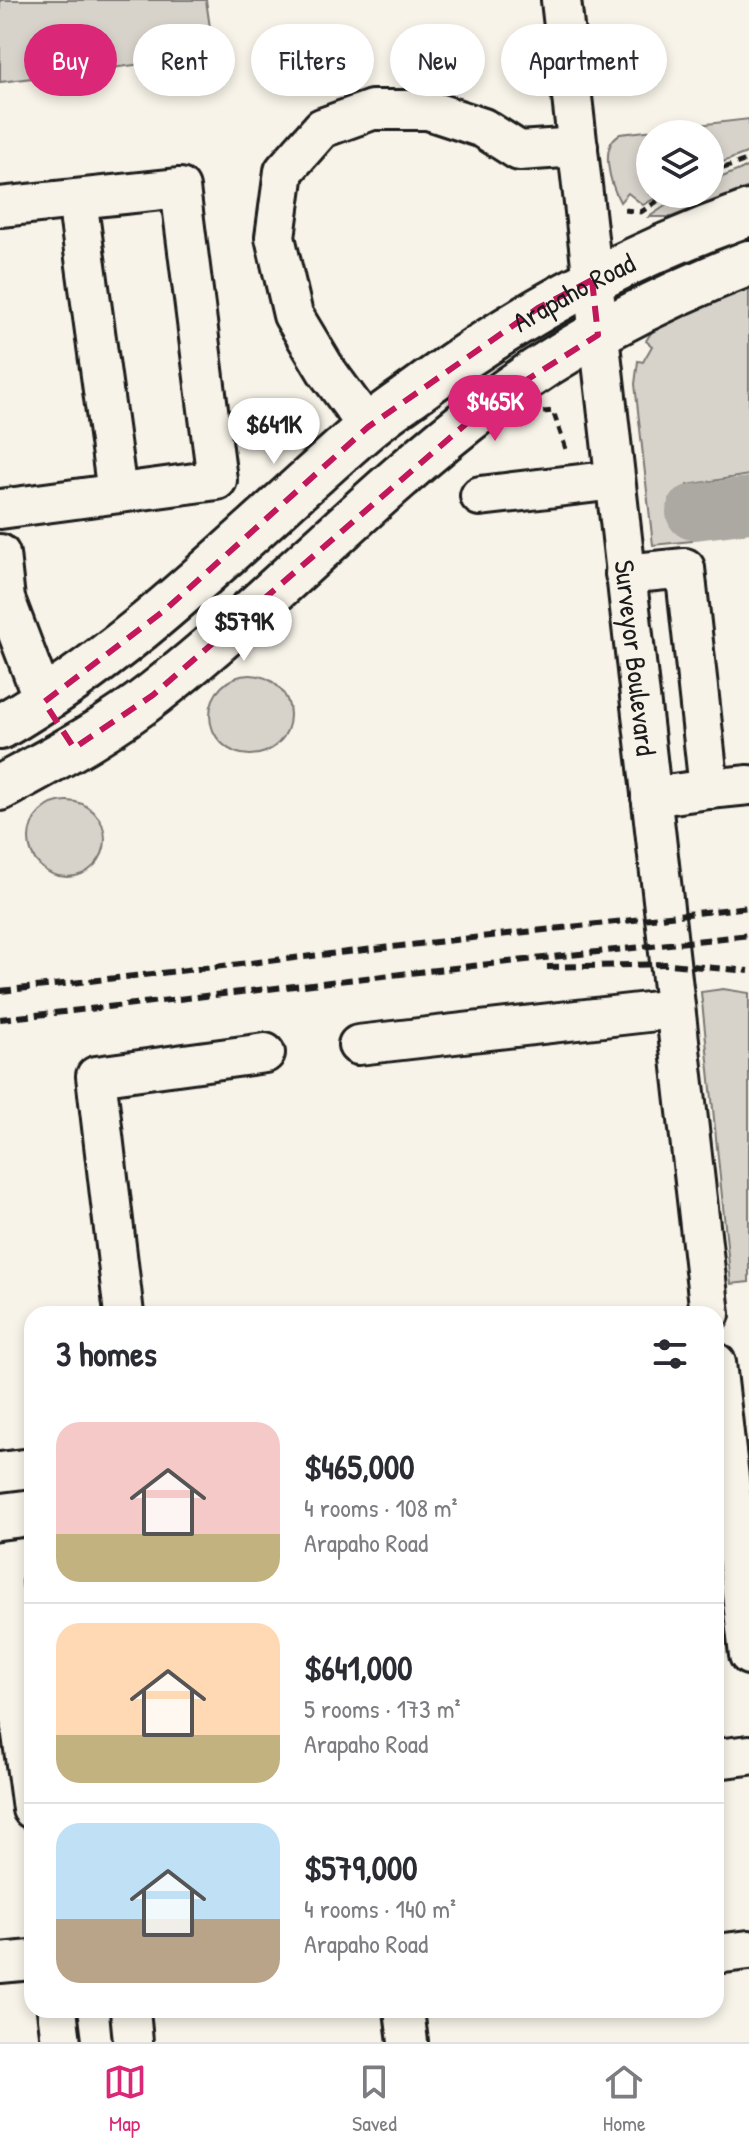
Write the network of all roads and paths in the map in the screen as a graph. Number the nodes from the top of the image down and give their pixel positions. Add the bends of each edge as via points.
1 (561, 0) edge
2 (578, 147) junction
3 (749, 159) edge
4 (724, 168) edge
5 (77, 199) junction
6 (0, 207) edge
7 (647, 208) edge
8 (625, 210) dead end
9 (749, 213) edge
10 (749, 263) edge
11 (592, 280) junction
12 (598, 335) junction
13 (368, 427) junction
14 (615, 480) junction
15 (117, 493) junction
16 (480, 496) dead end
17 (0, 509) edge
18 (0, 554) edge
19 (625, 574) junction
20 (44, 702) junction
21 (0, 727) edge
22 (74, 748) junction
23 (749, 785) edge
24 (0, 788) edge
25 (709, 789) junction
26 (651, 797) junction
27 (674, 1009) junction
28 (358, 1045) dead end
29 (265, 1053) dead end
30 (123, 1306) edge
31 (709, 1306) edge
32 (724, 1423) edge
33 (24, 1469) edge
34 (0, 1472) edge
35 (731, 1475) edge
36 (24, 1558) edge
37 (0, 1561) edge
38 (0, 1569) edge
39 (736, 1573) edge
40 (749, 1655) edge
41 (24, 1690) edge
42 (749, 1755) edge
43 (724, 1758) edge
44 (749, 1950) edge
45 (724, 1953) edge
46 (24, 1961) edge
47 (0, 1963) edge
48 (58, 2018) edge
49 (131, 2018) edge
50 (405, 2018) edge
51 (61, 2042) edge
52 (133, 2042) edge
53 (408, 2042) edge

1 - 2 street, Surveyor Boulevard
2 - 11 street, Surveyor Boulevard
2 - 13 street via 519,151 483,128 428,110 372,110 322,128 284,171 275,237 293,315
3 - 4 path
5 - 6 street
5 - 15 street
5 - 15 street via 180,188 217,480
7 - 8 path
9 - 11 main road, Arapaho Road
10 - 12 main road, Arapaho Road
11 - 12 street, Surveyor Boulevard
11 - 13 main road, Arapaho Road via 521,318
12 - 14 street, Surveyor Boulevard
12 - 22 main road, Arapaho Road via 490,403 153,695
13 - 20 main road, Arapaho Road via 165,610
14 - 16 street
14 - 19 street, Surveyor Boulevard
15 - 17 street
18 - 20 street via 5,599
19 - 25 street via 685,568
19 - 26 street, Surveyor Boulevard
20 - 21 main road, Arapaho Road
20 - 22 main road
22 - 24 main road, Arapaho Road
23 - 25 street
25 - 26 street
26 - 27 street, Surveyor Boulevard
27 - 28 street
27 - 31 street, Surveyor Boulevard
29 - 30 street via 96,1076
32 - 35 street
33 - 34 street
35 - 39 street
36 - 37 street
38 - 41 street
39 - 40 street
42 - 43 street
44 - 45 street
46 - 47 street
48 - 51 street
49 - 52 street
50 - 53 street

